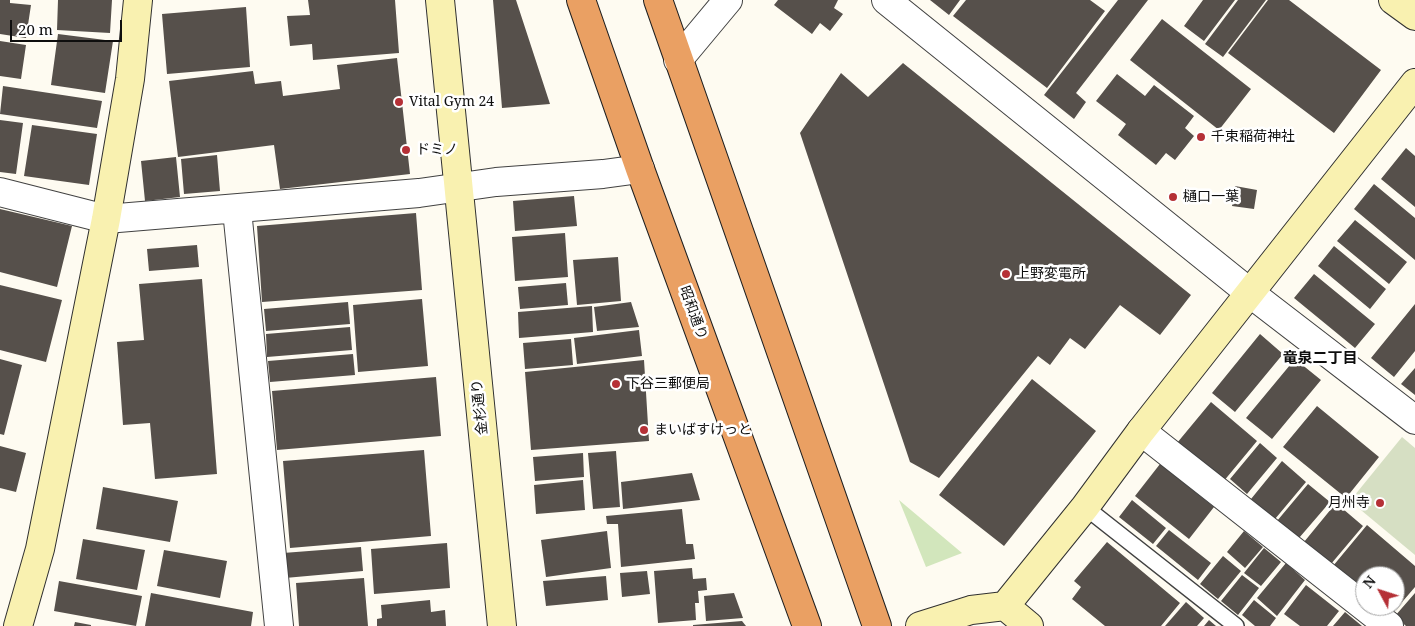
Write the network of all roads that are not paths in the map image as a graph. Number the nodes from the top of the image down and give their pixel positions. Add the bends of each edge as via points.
1 (138, 0) edge
2 (440, 0) edge
3 (453, 0) edge
4 (581, 0) edge
5 (658, 0) edge
6 (728, 0) edge
7 (886, 0) edge
8 (1393, 0) edge
9 (1415, 16) edge
10 (678, 60) junction
11 (1415, 83) edge
12 (640, 169) junction
13 (459, 187) junction
14 (0, 192) edge
15 (237, 210) junction
16 (106, 219) junction
17 (1250, 293) junction
18 (1415, 420) edge
19 (1141, 431) junction
20 (1085, 507) junction
21 (1005, 606) junction
22 (18, 626) edge
23 (279, 626) edge
24 (502, 626) edge
25 (807, 626) edge
26 (877, 626) edge
27 (920, 626) edge
28 (1029, 626) edge
29 (1236, 626) edge
30 (1389, 626) edge

1 - 16 street via 130,79
2 - 13 street, 金杉通り
3 - 13 street, 金杉通り
4 - 12 highway, 昭和通り
5 - 10 highway
6 - 10 street
7 - 17 street
8 - 9 street
10 - 26 highway
11 - 17 street
12 - 13 street
12 - 25 highway, 昭和通り
13 - 15 street via 419,194
13 - 24 street, 金杉通り
14 - 16 street
15 - 16 street
15 - 23 street
16 - 22 street via 40,550
17 - 18 street
17 - 19 street
19 - 20 street
19 - 30 street
20 - 21 street
20 - 29 lane
21 - 27 street via 971,610
21 - 28 street

